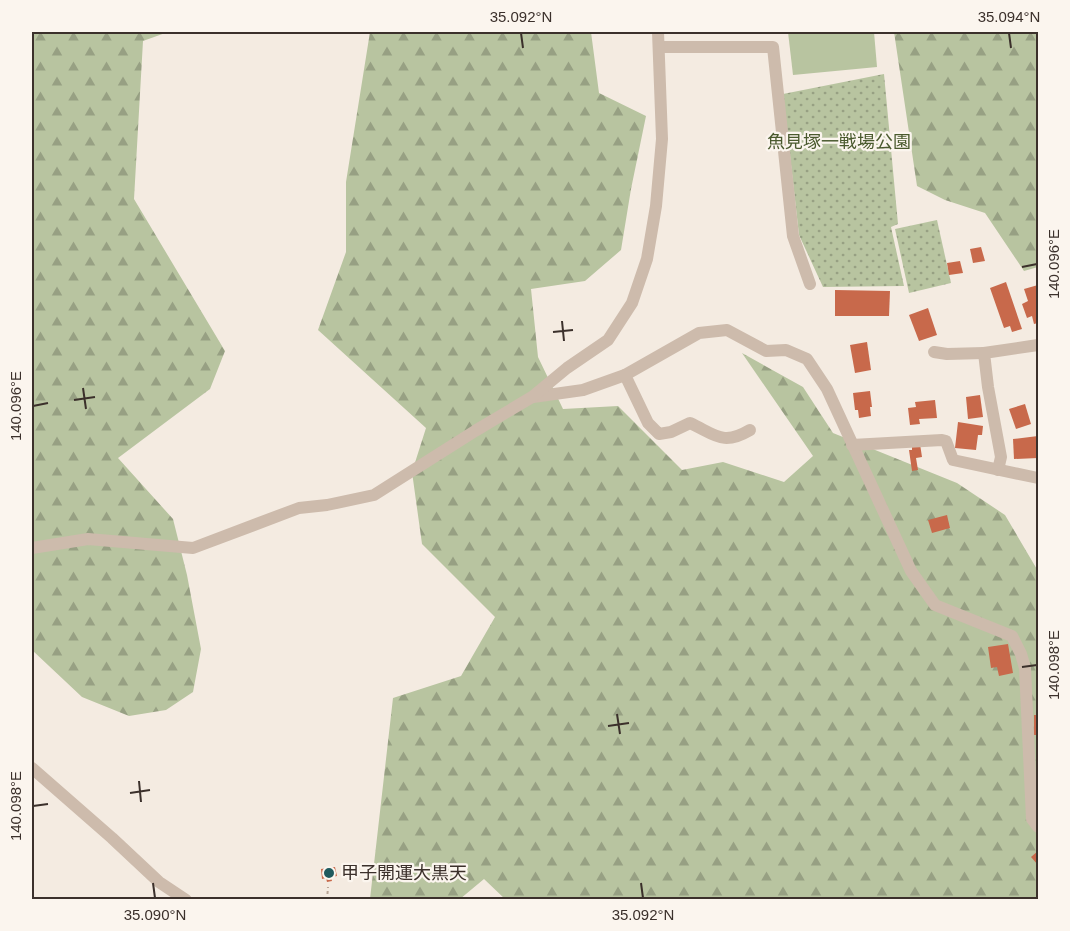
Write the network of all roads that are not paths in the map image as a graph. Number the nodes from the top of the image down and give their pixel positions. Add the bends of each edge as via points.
1 (658, 32) edge
2 (659, 47) junction
3 (810, 284) dead end
4 (1038, 345) edge
5 (934, 352) dead end
6 (984, 353) junction
7 (625, 375) junction
8 (532, 397) junction
9 (750, 430) dead end
10 (852, 445) junction
11 (998, 470) junction
12 (1038, 478) edge
13 (32, 548) edge
14 (32, 768) edge
15 (1038, 827) edge
16 (186, 900) edge

1 - 2 street
2 - 3 street via 773,47 793,236
2 - 8 street via 662,139 656,206 647,259 632,303 608,340
4 - 6 street
5 - 6 street
6 - 11 street via 1001,457
7 - 8 street via 584,390
7 - 9 street via 648,423 659,434 690,423 724,440
7 - 10 street via 699,333 727,330 766,351 786,350 807,359 827,388
8 - 13 street via 374,495 299,508 193,548 88,538
10 - 11 street via 942,440 946,441 953,460
10 - 15 street via 911,571 934,605 1012,636 1021,654 1025,668 1032,819
11 - 12 street
14 - 16 street via 159,882

